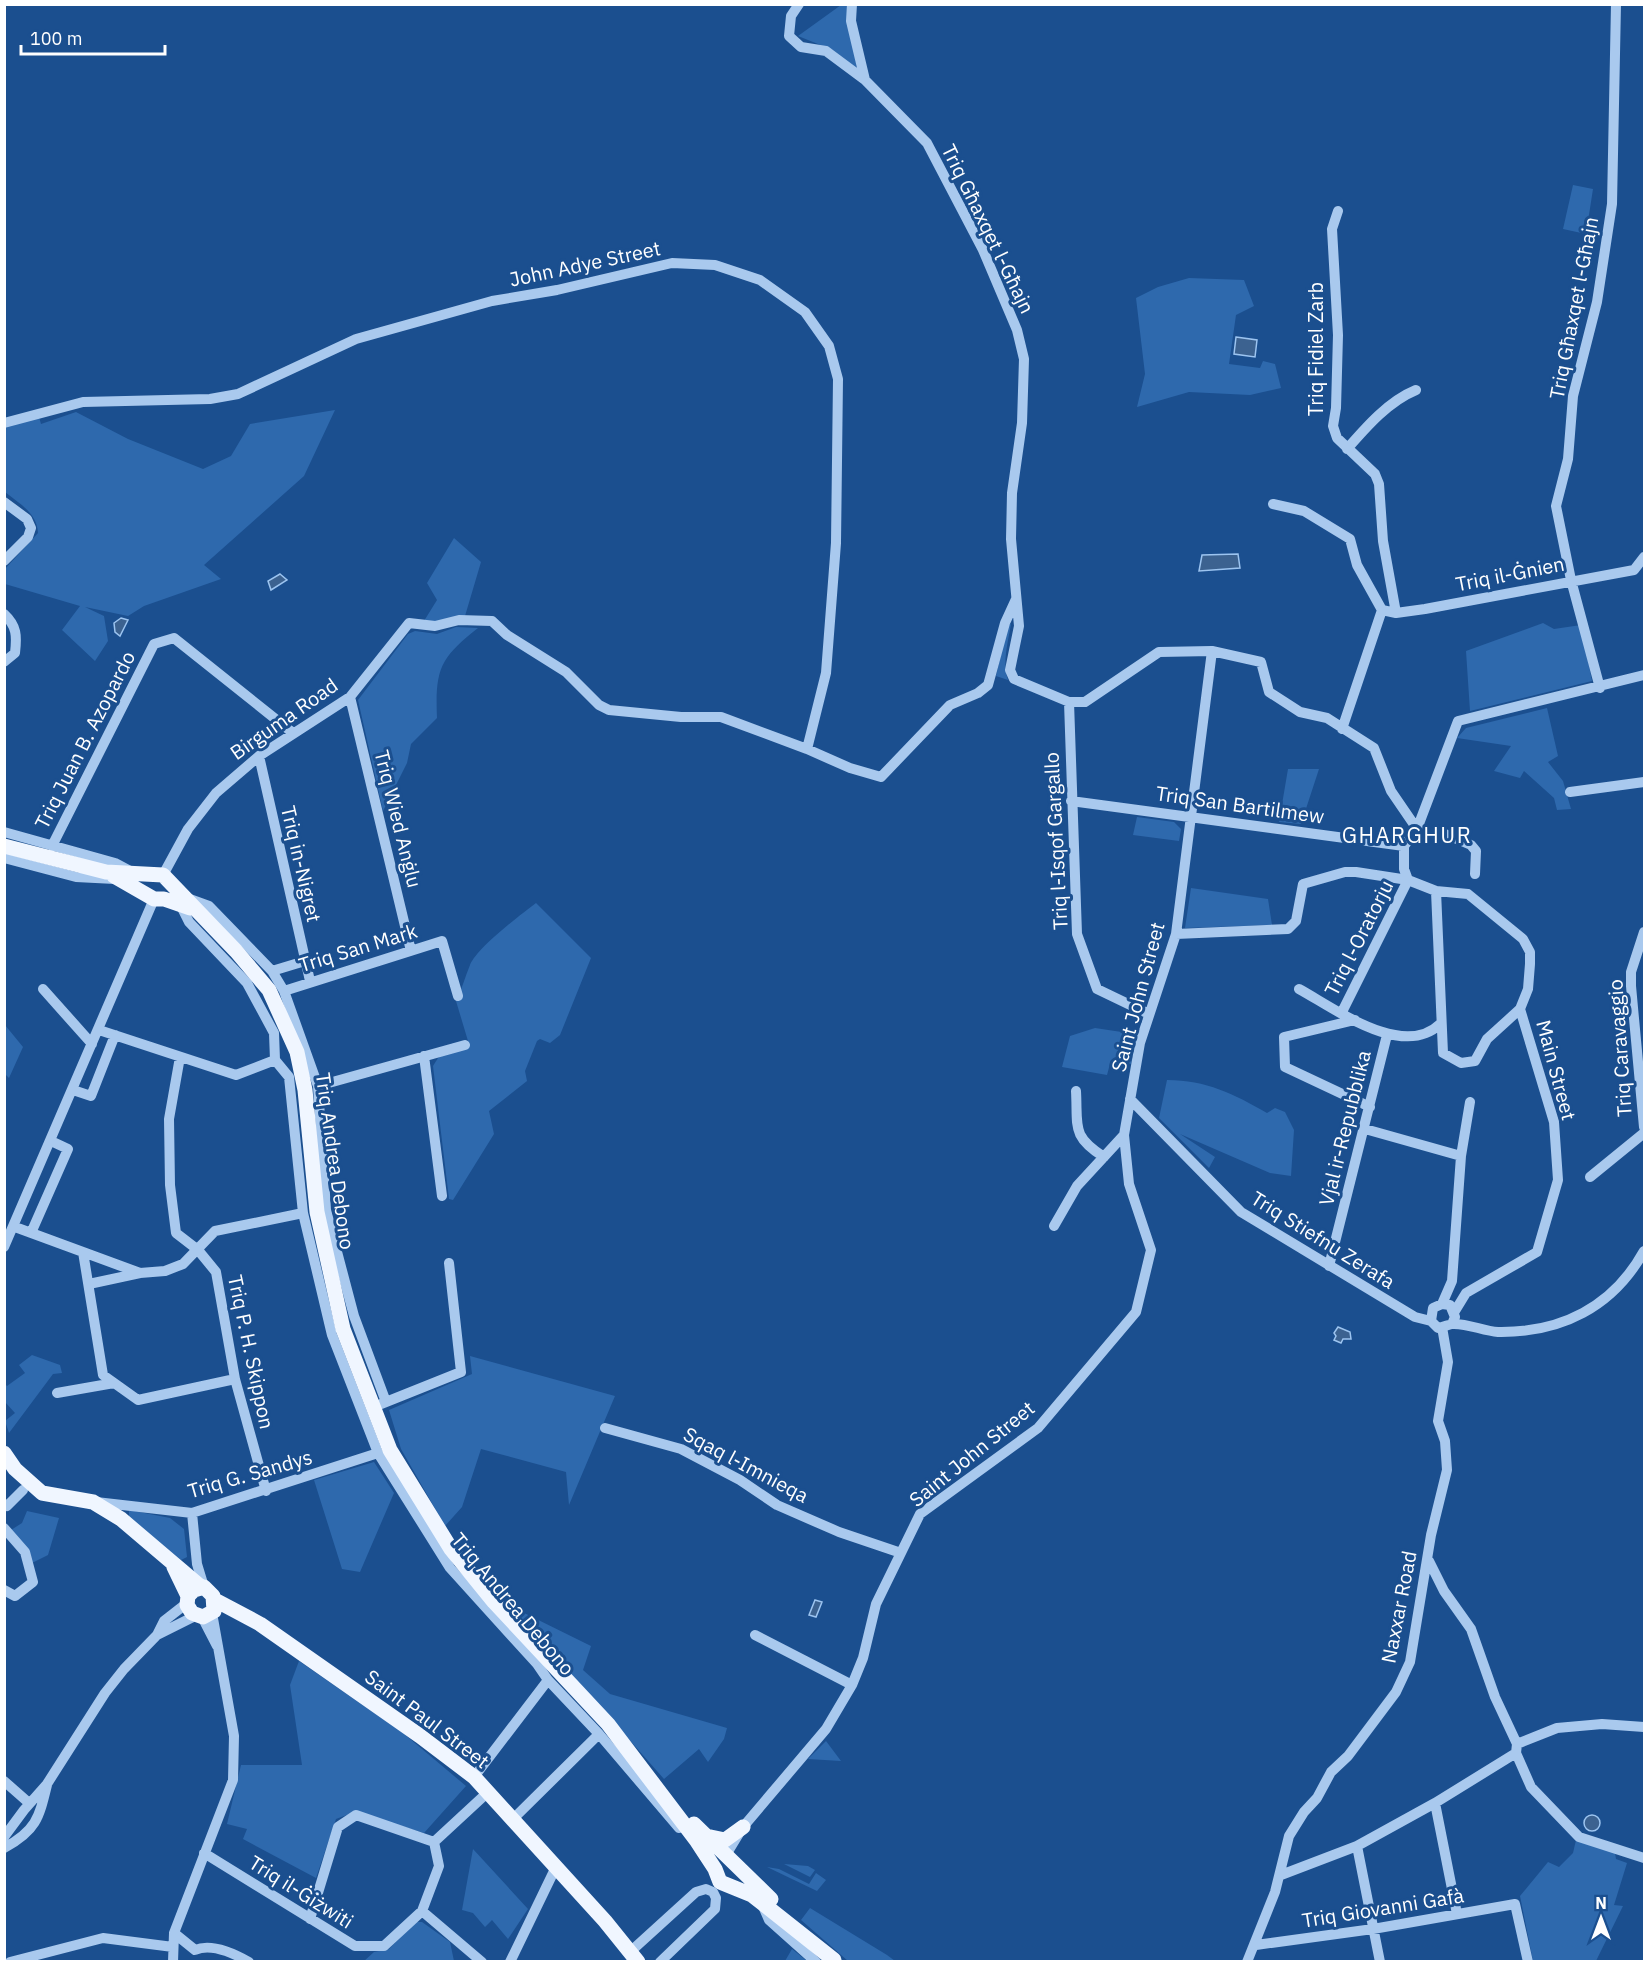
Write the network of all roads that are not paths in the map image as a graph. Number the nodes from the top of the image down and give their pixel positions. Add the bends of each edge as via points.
1 (799, 4) edge
2 (852, 4) edge
3 (1617, 4) edge
4 (865, 80) junction
5 (1338, 211) dead end
6 (1416, 390) dead end
7 (4, 423) edge
8 (1347, 448) junction
9 (4, 502) edge
10 (1273, 504) dead end
11 (4, 561) edge
12 (1643, 561) edge
13 (1571, 580) junction
14 (1018, 596) junction
15 (1382, 610) junction
16 (1396, 613) junction
17 (4, 614) edge
18 (1212, 651) junction
19 (4, 662) edge
20 (1644, 675) edge
21 (1600, 688) junction
22 (350, 697) junction
23 (1069, 702) junction
24 (1342, 729) junction
25 (293, 733) junction
26 (807, 748) junction
27 (259, 756) junction
28 (1644, 782) edge
29 (1569, 792) dead end
30 (1071, 801) junction
31 (1190, 817) junction
32 (1417, 829) junction
33 (4, 832) edge
34 (1444, 834) dead end
35 (4, 846) edge
36 (52, 846) junction
37 (1404, 846) junction
38 (4, 858) edge
39 (1475, 874) dead end
40 (128, 877) junction
41 (1408, 880) junction
42 (159, 888) junction
43 (1436, 891) junction
44 (182, 900) junction
45 (1644, 932) edge
46 (1176, 934) junction
47 (411, 951) junction
48 (305, 961) junction
49 (272, 971) junction
50 (310, 981) junction
51 (43, 989) dead end
52 (1299, 989) dead end
53 (284, 991) junction
54 (458, 996) dead end
55 (1520, 1009) junction
56 (1342, 1012) junction
57 (1149, 1014) junction
58 (1355, 1020) junction
59 (1440, 1023) junction
60 (99, 1030) junction
61 (115, 1035) junction
62 (1387, 1035) junction
63 (92, 1044) junction
64 (465, 1045) dead end
65 (424, 1056) junction
66 (180, 1057) junction
67 (275, 1060) junction
68 (318, 1086) junction
69 (73, 1090) junction
70 (1076, 1091) dead end
71 (1130, 1099) junction
72 (1470, 1102) dead end
73 (1370, 1107) junction
74 (1644, 1113) edge
75 (1644, 1127) edge
76 (1365, 1129) junction
77 (1644, 1133) edge
78 (1124, 1135) junction
79 (51, 1141) junction
80 (1461, 1156) junction
81 (1104, 1157) junction
82 (1590, 1177) dead end
83 (442, 1196) dead end
84 (303, 1213) junction
85 (1054, 1226) dead end
86 (15, 1227) junction
87 (31, 1233) junction
88 (4, 1247) edge
89 (198, 1250) junction
90 (1644, 1251) edge
91 (83, 1252) junction
92 (449, 1263) dead end
93 (1329, 1266) junction
94 (140, 1273) junction
95 (89, 1284) junction
96 (1442, 1304) junction
97 (1455, 1311) junction
98 (1431, 1321) junction
99 (1447, 1326) junction
100 (235, 1379) junction
101 (114, 1383) junction
102 (57, 1393) dead end
103 (379, 1405) junction
104 (605, 1428) dead end
105 (4, 1453) edge
106 (378, 1453) junction
107 (23, 1490) dead end
108 (266, 1491) junction
109 (93, 1502) junction
110 (4, 1504) edge
111 (192, 1513) junction
112 (4, 1528) edge
113 (901, 1553) junction
114 (1429, 1560) junction
115 (4, 1590) edge
116 (195, 1593) junction
117 (208, 1611) junction
118 (157, 1635) junction
119 (755, 1635) dead end
120 (548, 1680) junction
121 (852, 1685) junction
122 (1644, 1727) edge
123 (599, 1734) junction
124 (1517, 1748) junction
125 (474, 1777) junction
126 (4, 1781) edge
127 (47, 1784) junction
128 (487, 1793) junction
129 (29, 1803) junction
130 (1435, 1803) junction
131 (512, 1820) junction
132 (746, 1824) junction
133 (4, 1837) edge
134 (701, 1838) junction
135 (434, 1842) junction
136 (1357, 1846) junction
137 (4, 1848) edge
138 (204, 1853) junction
139 (1644, 1858) edge
140 (729, 1863) junction
141 (555, 1869) junction
142 (1281, 1875) junction
143 (732, 1888) junction
144 (761, 1902) junction
145 (422, 1911) junction
146 (1457, 1914) junction
147 (310, 1919) junction
148 (1373, 1929) junction
149 (174, 1933) junction
150 (1256, 1945) junction
151 (173, 1947) junction
152 (634, 1957) edge
153 (7, 1961) edge
154 (835, 1961) edge
155 (1247, 1961) edge
156 (173, 1962) edge
157 (249, 1962) edge
158 (482, 1962) edge
159 (510, 1962) edge
160 (660, 1962) edge
161 (816, 1962) edge
162 (1380, 1962) edge
163 (1528, 1962) edge

1 - 4 street, Triq Għaxqet l-Għajn via 791,16 789,36 801,47 826,51
2 - 4 street via 851,21
3 - 13 street, Triq Għaxqet l-Għajn via 1612,204 1597,302 1573,396 1568,459 1556,506
4 - 14 street, Triq Għaxqet l-Għajn via 927,143 983,250 1017,330 1024,359 1022,423 1012,493 1011,539
5 - 8 street, Triq Fidiel Zarb via 1332,229 1338,335 1333,426 1337,438
6 - 8 street via 1402,396
7 - 26 street, John Adye Street via 83,402 210,399 238,394 356,339 492,301 672,263 715,265 760,280 805,312 829,346 838,379 836,543 826,673
8 - 16 street, Triq Fidiel Zarb via 1375,474 1379,484 1383,541
9 - 11 street via 27,519 31,528 28,537
10 - 15 street via 1304,512 1350,539 1357,565
12 - 13 street, Triq il-Ġnien via 1634,570
13 - 16 street, Triq il-Ġnien
13 - 21 street, Triq Għaxqet l-Għajn
14 - 23 street, Triq Għaxqet l-Għajn via 1018,626 1010,670 1014,679
14 - 26 street via 1005,623 988,685 950,705 881,777
15 - 16 street, Triq il-Ġnien
15 - 24 street
17 - 19 street via 17,635 15,653
18 - 23 street via 1160,652 1085,702
18 - 24 street via 1261,662 1269,692 1300,712 1327,718
18 - 31 street, Saint John Street
20 - 21 street
21 - 32 street via 1458,721
22 - 25 street, Birguma Road
22 - 26 street, Birguma Road via 409,623 435,626 459,620 492,621 507,635 566,672 609,710 721,717
22 - 47 street, Triq Wied Anġlu
23 - 30 street, Triq l-Isqof Gargallo
24 - 32 street via 1374,748 1391,790
25 - 27 street, Birguma Road
25 - 36 street, Triq Juan B. Azopardo via 174,638 154,644
27 - 42 street, Birguma Road via 216,793 188,829
27 - 48 street, Triq in-Nigret
28 - 29 street
30 - 31 street, Triq San Bartilmew
30 - 57 street, Triq l-Isqof Gargallo via 1077,934 1097,989
31 - 37 street, Triq San Bartilmew
31 - 46 street, Saint John Street
32 - 37 street
33 - 36 street
34 - 39 street via 1476,851
35 - 40 main road
36 - 40 street via 115,863
37 - 41 street
38 - 40 street via 76,877
40 - 42 main road
41 - 43 street
41 - 46 street via 1345,872 1303,884 1296,921 1288,929
41 - 56 street, Triq l-Oratorju
42 - 44 main road, Triq Andrea Debono
42 - 60 street, Birguma Road
43 - 55 street, Main Street via 1468,894 1515,930 1530,952 1528,988
43 - 59 street
44 - 49 street, Triq Andrea Debono via 209,906
44 - 67 street, Triq Andrea Debono via 189,922 247,983 274,1033
44 - 103 main road, Triq Andrea Debono via 236,951 268,990 297,1052 305,1090 317,1212 343,1329
45 - 74 street, Triq Caravaggio via 1631,972
46 - 57 street, Saint John Street
47 - 50 street, Triq San Mark
47 - 54 street, Triq San Mark via 442,941
48 - 49 street, Triq San Mark
48 - 50 street, Triq in-Nigret
49 - 53 street, Triq Andrea Debono
50 - 53 street, Triq San Mark
51 - 63 street
52 - 56 street
53 - 68 street, Triq Andrea Debono
55 - 59 street via 1487,1040 1475,1061 1461,1063 1443,1053
55 - 97 street, Main Street via 1554,1122 1558,1179 1537,1252 1466,1293
56 - 58 street
57 - 71 street, Saint John Street
58 - 62 street
58 - 73 street via 1284,1037 1285,1067
59 - 62 street via 1435,1029 1417,1034
60 - 61 street
60 - 63 street, Birguma Road
61 - 66 street
61 - 69 street via 91,1096
62 - 73 street, Vjal ir-Repubblika
63 - 69 street, Birguma Road
64 - 65 street
65 - 68 street
65 - 83 street
66 - 67 street via 236,1075
66 - 89 street, Triq P. H. Skippon via 169,1119 170,1185 176,1233
67 - 84 street, Triq Andrea Debono via 290,1077
68 - 103 street, Triq Andrea Debono via 326,1210
69 - 79 street, Birguma Road
70 - 81 street via 1078,1134 1087,1146
71 - 78 street, Saint John Street
71 - 93 street, Triq Stiefnu Zerafa via 1240,1212
72 - 80 street
73 - 76 street, Vjal ir-Repubblika
74 - 75 street, Triq Caravaggio
76 - 80 street
76 - 93 street, Vjal ir-Repubblika
77 - 82 street
78 - 81 street
78 - 113 street, Saint John Street via 1129,1184 1151,1250 1137,1312 1038,1428 920,1514
79 - 86 street, Birguma Road
79 - 87 street via 68,1149
80 - 96 street via 1452,1281
81 - 85 street via 1077,1186
84 - 89 street via 215,1231
84 - 106 street, Triq Andrea Debono via 332,1335
86 - 87 street
86 - 88 street, Birguma Road
87 - 91 street
89 - 94 street via 173,1269
89 - 100 street, Triq P. H. Skippon via 216,1272
90 - 99 street via 1608,1298 1575,1319 1529,1332
91 - 94 street
91 - 95 street
92 - 103 street via 461,1372
93 - 98 street, Triq Stiefnu Zerafa via 1415,1317
94 - 95 street
95 - 101 street via 103,1375
96 - 97 street
96 - 98 street via 1433,1308
97 - 99 street
98 - 99 street
99 - 114 street, Naxxar Road via 1448,1362 1438,1421 1445,1441 1447,1470
100 - 101 street via 138,1400
100 - 108 street, Triq P. H. Skippon
101 - 102 street
103 - 134 main road, Triq Andrea Debono via 390,1450 451,1549 494,1602 608,1724
104 - 113 street, Sqaq l-Imnieqa via 681,1449 732,1475 777,1505
105 - 109 main road, Saint Paul Street via 15,1469 42,1493
106 - 108 street, Triq G. Sandys
106 - 120 street, Triq Andrea Debono via 450,1568
107 - 110 street via 7,1506
108 - 111 street, Triq G. Sandys
109 - 111 street, Triq G. Sandys
109 - 116 main road, Saint Paul Street via 121,1518 170,1559
111 - 116 street via 197,1564
112 - 115 street via 25,1552 33,1582 15,1596
113 - 121 street, Saint John Street via 876,1604
114 - 124 street via 1444,1592 1471,1629
114 - 142 street, Naxxar Road via 1410,1662 1396,1692 1348,1756 1331,1772 1289,1836
116 - 117 main road, Saint Paul Street
116 - 117 main road, Saint Paul Street via 189,1610
116 - 118 street via 164,1621
117 - 118 street
117 - 125 main road, Saint Paul Street via 242,1614 260,1624
117 - 138 street via 234,1736 233,1780
118 - 127 street via 105,1693
119 - 121 street
120 - 123 street, Triq Andrea Debono
120 - 125 street
121 - 132 street, Saint John Street via 826,1729
122 - 124 street via 1602,1724 1557,1728
123 - 131 street
123 - 134 street, Triq Andrea Debono via 678,1828
124 - 130 street
124 - 139 street via 1532,1787 1579,1837
125 - 128 main road, Saint Paul Street
126 - 129 street
127 - 129 street
127 - 137 street via 35,1827
128 - 131 main road, Saint Paul Street
128 - 135 street
129 - 133 street
130 - 136 street
130 - 146 street
131 - 141 main road, Saint Paul Street
132 - 134 main road via 725,1840
132 - 140 street
134 - 140 main road, Triq Andrea Debono
135 - 145 street via 440,1866
135 - 147 street via 356,1815 338,1827
136 - 142 street
136 - 148 street
138 - 147 street, Triq il-Ġiżwiti
138 - 149 street
140 - 143 main road via 740,1882
140 - 143 main road via 720,1882
140 - 154 main road
141 - 152 main road, Saint Paul Street
141 - 159 street
142 - 150 street, Naxxar Road
143 - 144 main road
144 - 154 main road
144 - 161 street via 769,1920
145 - 147 street, Triq il-Ġiżwiti via 384,1946 355,1946
145 - 158 street
146 - 148 street, Triq Giovanni Gafà
146 - 163 street, Triq Giovanni Gafà via 1515,1904
148 - 150 street, Triq Giovanni Gafà
148 - 162 street
149 - 151 street
149 - 157 street via 195,1950 202,1947 235,1954
150 - 155 street, Naxxar Road
151 - 153 street via 103,1938
151 - 156 street
152 - 160 street via 696,1892 713,1892 715,1909

